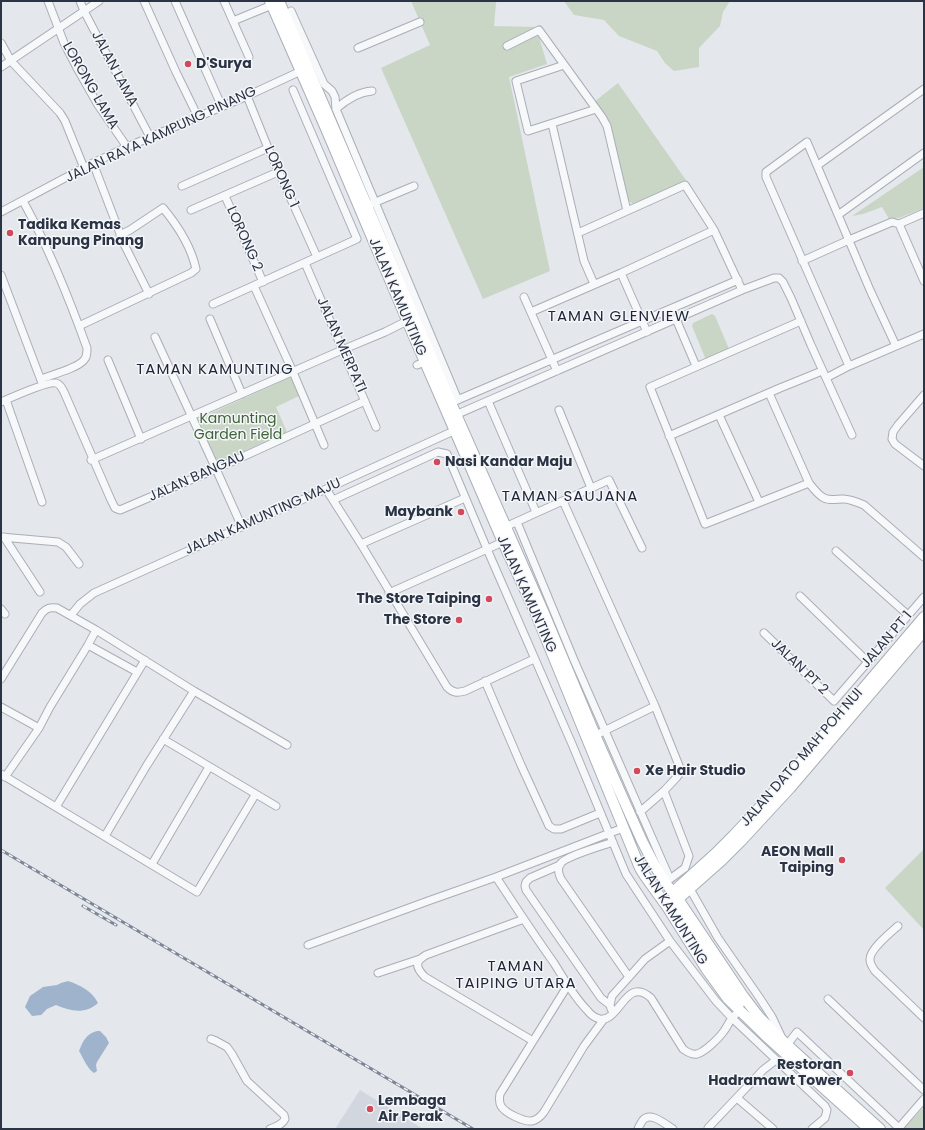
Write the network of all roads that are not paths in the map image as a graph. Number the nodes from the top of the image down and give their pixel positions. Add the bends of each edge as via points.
1 (48, 1) edge
2 (80, 1) edge
3 (99, 1) edge
4 (144, 1) edge
5 (175, 1) edge
6 (224, 1) edge
7 (274, 2) edge
8 (84, 11) junction
9 (291, 11) dead end
10 (233, 20) junction
11 (420, 22) dead end
12 (58, 28) junction
13 (1, 43) edge
14 (507, 46) dead end
15 (358, 48) dead end
16 (249, 57) dead end
17 (10, 61) junction
18 (564, 65) junction
19 (1, 67) edge
20 (301, 71) junction
21 (924, 89) edge
22 (293, 90) dead end
23 (323, 90) junction
24 (372, 91) dead end
25 (247, 96) junction
26 (222, 107) junction
27 (336, 109) junction
28 (596, 109) junction
29 (198, 117) junction
30 (552, 124) junction
31 (327, 130) junction
32 (313, 136) junction
33 (150, 137) junction
34 (127, 147) junction
35 (268, 148) junction
36 (924, 153) edge
37 (93, 163) junction
38 (818, 165) junction
39 (84, 168) junction
40 (278, 172) junction
41 (182, 186) dead end
42 (414, 186) dead end
43 (225, 196) junction
44 (354, 196) junction
45 (341, 200) junction
46 (23, 201) junction
47 (371, 204) junction
48 (191, 210) dead end
49 (627, 211) junction
50 (1, 212) edge
51 (924, 213) edge
52 (838, 215) junction
53 (899, 224) junction
54 (714, 230) junction
55 (578, 233) junction
56 (120, 235) junction
57 (849, 240) junction
58 (317, 257) junction
59 (802, 261) junction
60 (305, 262) junction
61 (922, 269) edge
62 (621, 273) junction
63 (1, 275) edge
64 (738, 280) junction
65 (924, 281) edge
66 (263, 282) junction
67 (594, 284) junction
68 (254, 286) junction
69 (742, 290) junction
70 (149, 294) junction
71 (524, 297) dead end
72 (213, 304) dead end
73 (531, 312) junction
74 (210, 319) dead end
75 (676, 319) junction
76 (407, 321) junction
77 (643, 321) junction
78 (801, 322) junction
79 (79, 326) junction
80 (647, 332) junction
81 (924, 334) edge
82 (155, 337) dead end
83 (896, 346) junction
84 (342, 350) junction
85 (108, 360) dead end
86 (552, 360) junction
87 (696, 366) junction
88 (849, 366) junction
89 (557, 371) junction
90 (822, 371) junction
91 (293, 372) junction
92 (826, 378) junction
93 (42, 382) junction
94 (769, 393) junction
95 (242, 394) junction
96 (924, 395) edge
97 (3, 401) edge
98 (365, 401) junction
99 (488, 401) junction
100 (451, 403) junction
101 (559, 410) dead end
102 (719, 414) junction
103 (191, 416) junction
104 (453, 416) junction
105 (315, 424) junction
106 (376, 427) dead end
107 (459, 429) junction
108 (852, 435) dead end
109 (669, 436) junction
110 (141, 439) junction
111 (324, 445) dead end
112 (92, 459) junction
113 (924, 466) edge
114 (216, 469) junction
115 (809, 483) junction
116 (591, 488) junction
117 (326, 490) junction
118 (465, 498) junction
119 (333, 500) junction
120 (563, 501) junction
121 (42, 502) dead end
122 (759, 502) junction
123 (536, 512) junction
124 (517, 522) junction
125 (242, 527) junction
126 (505, 527) junction
127 (3, 537) edge
128 (503, 542) junction
129 (361, 544) junction
130 (642, 548) dead end
131 (487, 549) junction
132 (836, 551) dead end
133 (924, 557) edge
134 (79, 564) dead end
135 (40, 592) dead end
136 (389, 592) junction
137 (800, 596) dead end
138 (924, 597) edge
139 (71, 615) junction
140 (908, 615) junction
141 (924, 617) edge
142 (96, 630) junction
143 (924, 631) edge
144 (764, 633) dead end
145 (88, 645) junction
146 (534, 659) junction
147 (145, 660) junction
148 (868, 662) junction
149 (137, 672) junction
150 (1, 679) edge
151 (485, 682) junction
152 (194, 691) junction
153 (834, 701) joint
154 (655, 706) junction
155 (1, 707) edge
156 (39, 728) junction
157 (605, 731) junction
158 (595, 735) junction
159 (163, 740) junction
160 (287, 745) dead end
161 (209, 767) junction
162 (3, 775) edge
163 (664, 790) junction
164 (255, 795) junction
165 (276, 806) dead end
166 (56, 807) junction
167 (640, 812) junction
168 (600, 813) junction
169 (618, 814) junction
170 (623, 828) junction
171 (609, 833) junction
172 (105, 836) junction
173 (613, 842) junction
174 (547, 858) junction
175 (152, 864) junction
176 (560, 865) junction
177 (549, 870) junction
178 (496, 877) junction
179 (690, 889) junction
180 (674, 896) junction
181 (524, 919) junction
182 (898, 926) dead end
183 (670, 941) junction
184 (308, 945) dead end
185 (420, 958) junction
186 (378, 973) dead end
187 (629, 977) junction
188 (568, 985) junction
189 (828, 999) dead end
190 (610, 1005) junction
191 (613, 1013) junction
192 (735, 1014) junction
193 (924, 1018) edge
194 (604, 1019) junction
195 (753, 1022) junction
196 (211, 1040) dead end
197 (533, 1041) junction
198 (786, 1043) junction
199 (776, 1060) junction
200 (924, 1090) edge
201 (737, 1098) junction
202 (924, 1099) edge
203 (270, 1129) edge
204 (638, 1129) edge
205 (674, 1129) edge
206 (709, 1129) edge
207 (773, 1129) edge
208 (812, 1129) edge
209 (869, 1129) edge
210 (880, 1129) edge
211 (898, 1129) edge

1 - 12 street, LORONG LAMA
2 - 8 street, JALAN LAMA
3 - 8 street
4 - 29 street
5 - 26 street
6 - 10 street
7 - 10 street
7 - 20 main road, JALAN KAMUNTING
7 - 23 main road, JALAN KAMUNTING
8 - 12 street
8 - 33 street, JALAN LAMA
9 - 23 street via 322,79
10 - 16 street
11 - 15 street
12 - 17 street
12 - 34 street, LORONG LAMA via 98,105
13 - 17 street
14 - 18 street via 539,30
17 - 19 street
17 - 39 street via 65,121
18 - 28 street
18 - 30 street via 516,81 528,131
20 - 25 street, JALAN RAYA KAMPUNG PINANG
20 - 31 main road, JALAN KAMUNTING
21 - 38 street
22 - 32 street
23 - 27 street via 332,91
23 - 47 main road, JALAN KAMUNTING
24 - 27 street via 351,98
25 - 26 street, JALAN RAYA KAMPUNG PINANG
25 - 35 street, LORONG 1
26 - 29 street, JALAN RAYA KAMPUNG PINANG
27 - 47 street
28 - 30 street
28 - 49 street via 607,126
29 - 33 street, JALAN RAYA KAMPUNG PINANG
30 - 55 street
31 - 32 street
31 - 44 main road, JALAN KAMUNTING
32 - 45 street
33 - 34 street, JALAN RAYA KAMPUNG PINANG
34 - 37 street, JALAN RAYA KAMPUNG PINANG
35 - 40 street, LORONG 1
35 - 41 street
36 - 52 street
37 - 39 street, JALAN RAYA KAMPUNG PINANG
37 - 56 street
38 - 52 street
38 - 59 street via 808,142 766,172
39 - 46 street, JALAN RAYA KAMPUNG PINANG
40 - 43 street
40 - 58 street, LORONG 1
42 - 47 street
43 - 48 street
43 - 66 street, LORONG 2
44 - 45 street
44 - 76 main road, JALAN KAMUNTING
45 - 58 street via 357,239
46 - 50 street, JALAN RAYA KAMPUNG PINANG
46 - 79 street via 34,220
47 - 100 main road, JALAN KAMUNTING
49 - 54 street via 685,185
49 - 55 street
51 - 53 street
52 - 57 street
53 - 57 street via 892,222
53 - 61 street
54 - 62 street
54 - 64 street
55 - 67 street via 584,261
56 - 70 street
56 - 70 street via 163,208 189,247 196,269
57 - 59 street
57 - 83 street
58 - 60 street
59 - 88 street
60 - 66 street
60 - 84 street, JALAN MERPATI
61 - 65 street
62 - 67 street
62 - 77 street
63 - 93 street
64 - 69 street
64 - 77 street
66 - 68 street
67 - 73 street
68 - 72 street
68 - 91 street
69 - 75 street
69 - 78 street via 779,278
70 - 79 street
71 - 73 street
73 - 86 street
74 - 95 street
75 - 80 street
75 - 87 street
76 - 84 street
76 - 100 main road, JALAN KAMUNTING via 421,364
77 - 80 street
77 - 86 street
78 - 87 street
78 - 90 street
79 - 93 street via 87,348 84,361
80 - 89 street
81 - 83 street
82 - 103 street
83 - 88 street
84 - 91 street
84 - 98 street, JALAN MERPATI
85 - 110 street
86 - 89 street
86 - 100 street
87 - 109 street via 650,387
88 - 92 street
89 - 99 street
90 - 92 street
90 - 94 street
91 - 95 street
91 - 105 street
92 - 108 street
93 - 97 street
93 - 112 street via 56,383 64,392
94 - 102 street
94 - 115 street
95 - 103 street
96 - 113 street via 893,432 892,439
97 - 121 street
98 - 105 street, JALAN BANGAU
98 - 106 street, JALAN MERPATI
99 - 104 street
99 - 123 street
100 - 104 main road, JALAN KAMUNTING
101 - 116 street
102 - 109 street
102 - 122 street
103 - 110 street
103 - 114 street
104 - 107 main road, JALAN KAMUNTING
105 - 111 street
105 - 114 street, JALAN BANGAU
107 - 117 street, JALAN KAMUNTING MAJU
107 - 126 main road, JALAN KAMUNTING
107 - 128 main road, JALAN KAMUNTING
109 - 122 street via 705,524
110 - 112 street
112 - 114 street, JALAN BANGAU via 115,508 120,510
114 - 125 street
115 - 122 street
115 - 133 street via 824,499 844,499 864,506
116 - 120 street
116 - 130 street via 609,480
117 - 119 street
117 - 125 street, JALAN KAMUNTING MAJU
118 - 119 street via 447,454 438,452
118 - 129 street
118 - 131 street
119 - 129 street
120 - 123 street
120 - 154 street
123 - 124 street
124 - 126 street
124 - 157 street
125 - 139 street, JALAN KAMUNTING MAJU via 94,592
126 - 158 main road, JALAN KAMUNTING
127 - 134 street via 58,542 66,547
127 - 135 street
128 - 131 street
128 - 169 main road, JALAN KAMUNTING via 536,614
129 - 136 street
131 - 136 street
131 - 146 street
132 - 140 street
136 - 151 street via 446,687 459,692
137 - 148 street
138 - 140 street, JALAN PT 1
139 - 142 street
139 - 150 street via 57,608 45,609
140 - 148 street, JALAN PT 1
141 - 180 main road, JALAN DATO MAH POH NUI via 787,778
142 - 145 street
142 - 147 street
143 - 179 main road, JALAN DATO MAH POH NUI via 790,788 741,841
144 - 153 street, JALAN PT 2
145 - 149 street
145 - 156 street
146 - 151 street
146 - 168 street
147 - 149 street
147 - 152 street
148 - 153 street, JALAN PT 1
149 - 166 street
151 - 168 street via 549,826 561,829
152 - 159 street
152 - 160 street
154 - 157 street
154 - 163 street via 680,768 680,773
155 - 156 street
156 - 162 street
157 - 158 street
157 - 167 street
158 - 180 main road, JALAN KAMUNTING via 642,841
159 - 161 street
159 - 172 street
161 - 164 street
161 - 175 street
162 - 166 street
163 - 167 street
163 - 167 street via 689,856 685,868 670,880
164 - 165 street
164 - 175 street via 197,892
166 - 172 street
168 - 171 street
169 - 170 main road, JALAN KAMUNTING
169 - 180 main road via 626,822 651,873 662,888
170 - 171 street
170 - 192 main road, JALAN KAMUNTING via 645,876 728,999
171 - 173 street
171 - 174 street
172 - 175 street
173 - 176 street via 568,858
173 - 183 street via 626,874
174 - 177 street
174 - 178 street
176 - 177 street
176 - 187 street via 561,879
177 - 190 street via 530,878 526,882 526,890 601,998
178 - 181 street
178 - 184 street
179 - 180 main road, JALAN DATO MAH POH NUI
179 - 198 street via 718,938 764,1004
180 - 195 main road via 673,903 692,935
180 - 198 main road, JALAN KAMUNTING via 743,996 759,1017
181 - 185 street
181 - 188 street
182 - 193 street via 872,952 871,964 875,971
183 - 187 street via 645,959
183 - 192 street via 716,1001
185 - 186 street
185 - 197 street via 418,968 425,977
187 - 190 street via 612,996
188 - 194 street via 588,1012
188 - 197 street
189 - 200 street
190 - 191 street
191 - 192 street via 635,992 646,994 683,1049 693,1054 699,1054 724,1031
191 - 194 street
192 - 195 main road, JALAN KAMUNTING
192 - 199 street
194 - 197 street via 581,1050 544,1112 532,1121 526,1121 507,1112 499,1100 500,1094
195 - 209 main road, JALAN KAMUNTING
196 - 203 street via 227,1047 247,1081 284,1115 285,1119 280,1125
198 - 210 main road, JALAN KAMUNTING
198 - 211 street via 798,1032
199 - 201 street
199 - 208 street via 825,1106 825,1118
201 - 206 street
201 - 207 street
202 - 211 street
204 - 205 street via 644,1119 654,1117

